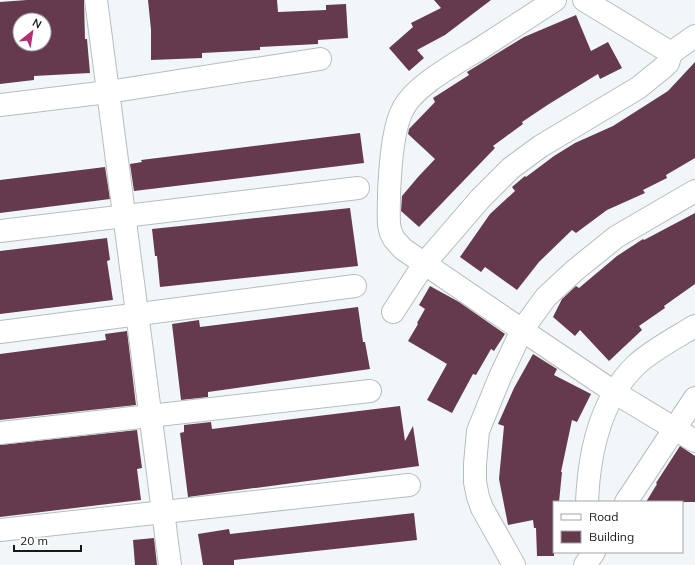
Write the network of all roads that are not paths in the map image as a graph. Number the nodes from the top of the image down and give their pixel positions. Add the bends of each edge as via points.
1 (96, 0) edge
2 (555, 0) edge
3 (584, 0) edge
4 (695, 36) edge
5 (671, 53) junction
6 (320, 59) dead end
7 (108, 92) junction
8 (0, 105) edge
9 (358, 188) dead end
10 (695, 191) edge
11 (124, 216) junction
12 (0, 231) edge
13 (424, 264) junction
14 (356, 286) dead end
15 (393, 312) dead end
16 (137, 315) junction
17 (695, 326) edge
18 (522, 330) junction
19 (0, 332) edge
20 (370, 391) dead end
21 (614, 392) junction
22 (695, 398) edge
23 (150, 415) junction
24 (675, 428) junction
25 (0, 433) edge
26 (695, 441) edge
27 (409, 485) dead end
28 (587, 501) edge
29 (627, 501) edge
30 (163, 511) junction
31 (0, 530) edge
32 (593, 553) edge
33 (170, 565) edge
34 (514, 565) edge
35 (585, 565) edge

1 - 7 street
2 - 13 street via 437,76 409,100 402,112 393,149 391,234 396,244
3 - 5 street
4 - 5 street
5 - 13 street via 668,63 643,84 541,146 511,168 480,199
6 - 7 street
7 - 8 street
7 - 11 street
9 - 11 street
10 - 18 street via 604,246 546,297
11 - 12 street
11 - 16 street
13 - 15 street
13 - 18 street
14 - 16 street
16 - 19 street
16 - 23 street
17 - 21 street via 638,364
18 - 21 street
18 - 34 street via 478,431 475,464 475,482 482,508
20 - 23 street
21 - 24 street
21 - 28 street via 596,438
22 - 24 street
23 - 25 street
23 - 30 street
24 - 26 street
24 - 29 street
27 - 30 street
30 - 31 street
30 - 33 street
32 - 35 street

